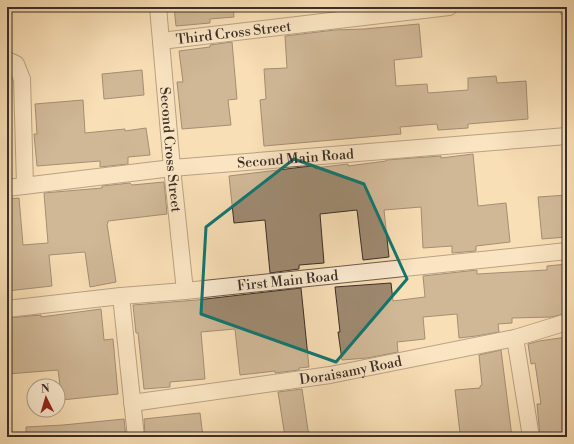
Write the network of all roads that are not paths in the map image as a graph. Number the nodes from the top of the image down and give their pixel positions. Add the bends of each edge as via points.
1 (158, 7) edge
2 (449, 7) edge
3 (161, 41) junction
4 (7, 60) edge
5 (567, 136) edge
6 (172, 168) junction
7 (25, 186) junction
8 (7, 188) edge
9 (567, 251) edge
10 (185, 291) junction
11 (121, 296) junction
12 (7, 309) edge
13 (567, 322) edge
14 (515, 338) junction
15 (132, 403) junction
16 (136, 437) edge
17 (531, 437) edge

1 - 3 street, Second Cross Street
2 - 3 street, Third Cross Street
3 - 6 street, Second Cross Street
4 - 7 street via 16,64 22,79
5 - 6 street, Second Main Road
6 - 7 street, Second Main Road
6 - 10 street, Second Cross Street
7 - 8 street, Second Main Road
9 - 10 street, First Main Road
10 - 11 street, First Main Road
11 - 12 street, First Main Road
11 - 15 street
13 - 14 street, Doraisamy Road
14 - 15 street, Doraisamy Road via 330,375
14 - 17 street
15 - 16 street

